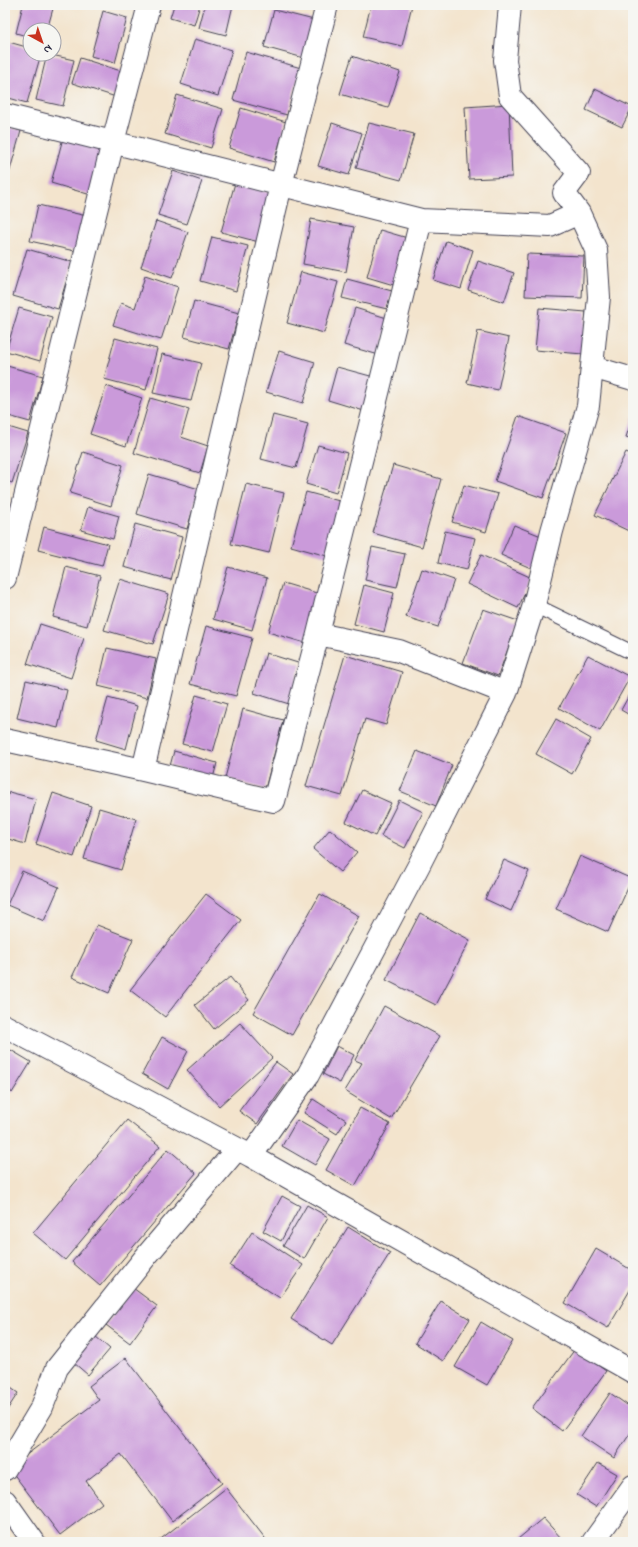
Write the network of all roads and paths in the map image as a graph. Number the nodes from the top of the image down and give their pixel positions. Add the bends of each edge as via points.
1 (149, 5) edge
2 (327, 5) edge
3 (510, 5) edge
4 (5, 115) edge
5 (113, 142) junction
6 (280, 184) junction
7 (579, 213) junction
8 (421, 220) junction
9 (592, 368) junction
10 (633, 379) edge
11 (5, 578) edge
12 (534, 605) junction
13 (318, 634) junction
14 (633, 653) edge
15 (506, 693) junction
16 (5, 740) edge
17 (143, 770) junction
18 (5, 1026) edge
19 (244, 1152) junction
20 (633, 1372) edge
21 (5, 1469) edge
22 (633, 1486) edge
23 (5, 1501) edge
24 (34, 1542) edge
25 (593, 1542) edge

1 - 5 street
2 - 6 street
3 - 7 street via 505,60 510,96 579,173 564,193
4 - 5 street
5 - 6 street
5 - 11 street
6 - 8 street
6 - 17 street
7 - 8 street via 550,226
7 - 9 street via 596,250 599,297
8 - 13 street
9 - 10 street
9 - 12 street via 588,406 552,531
12 - 14 lane
12 - 15 street
13 - 15 street via 399,651
13 - 17 street via 274,802
15 - 19 street via 308,1075
16 - 17 street
18 - 19 street
19 - 20 street
19 - 21 street via 148,1254 57,1368 42,1407
22 - 25 street
23 - 24 street

